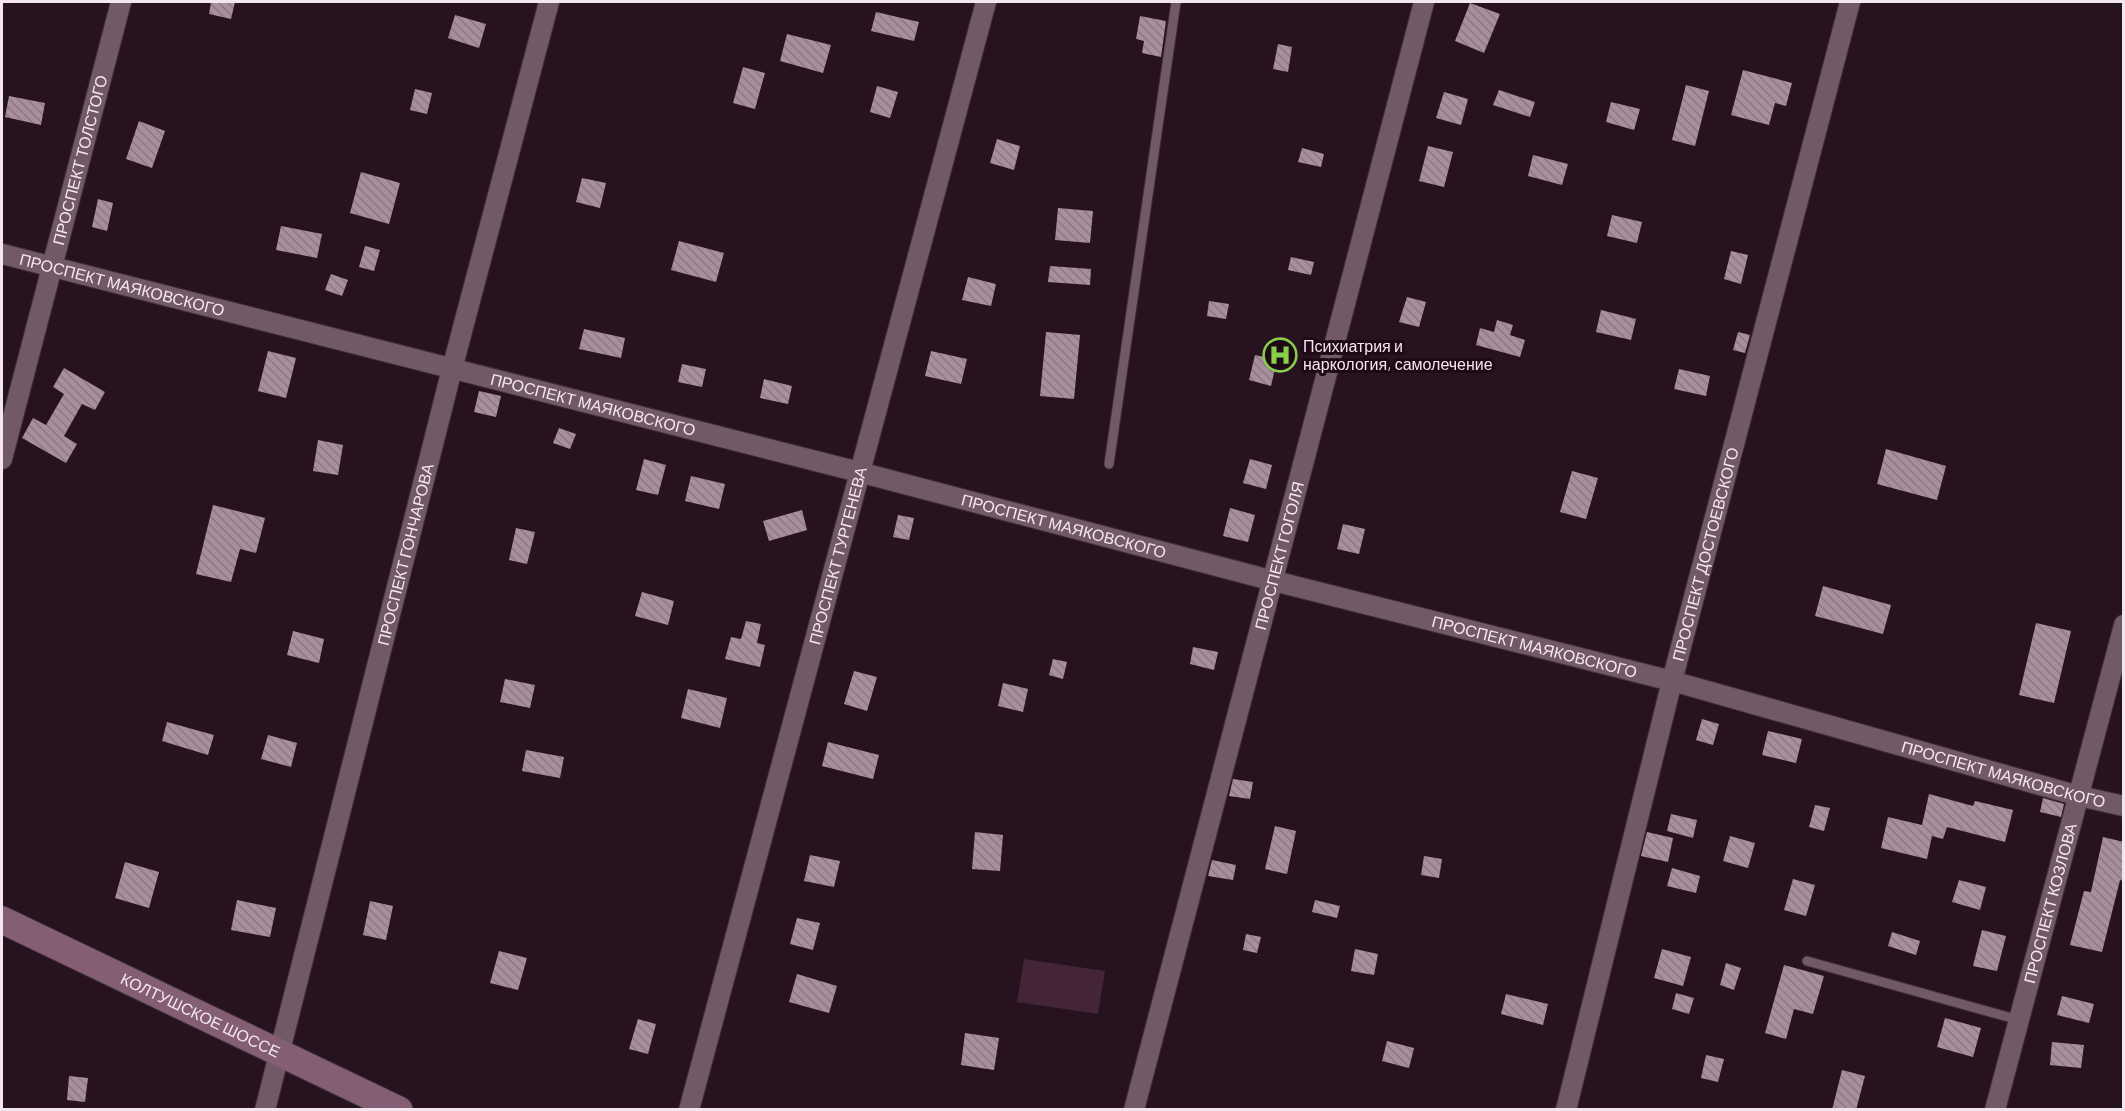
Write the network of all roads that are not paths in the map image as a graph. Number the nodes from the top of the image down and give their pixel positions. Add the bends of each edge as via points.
1 (120, 2) edge
2 (549, 2) edge
3 (986, 2) edge
4 (1176, 2) edge
5 (1424, 2) edge
6 (1850, 2) edge
7 (2, 254) edge
8 (51, 267) junction
9 (452, 369) junction
10 (2, 459) edge
11 (1109, 464) dead end
12 (859, 472) junction
13 (1274, 581) junction
14 (2124, 625) edge
15 (1672, 681) junction
16 (2079, 796) junction
17 (2124, 806) edge
18 (2, 920) edge
19 (1807, 961) dead end
20 (2019, 1020) junction
21 (279, 1052) junction
22 (264, 1110) edge
23 (399, 1110) edge
24 (689, 1110) edge
25 (1134, 1110) edge
26 (1566, 1110) edge
27 (1995, 1110) edge

1 - 8 street, ПРОСПЕКТ ТОЛСТОГО
2 - 9 street, ПРОСПЕКТ ГОНЧАРОВА
3 - 12 street, ПРОСПЕКТ ТУРГЕНЕВА
4 - 11 lane
5 - 13 street, ПРОСПЕКТ ГОГОЛЯ
6 - 15 street, ПРОСПЕКТ ДОСТОЕВСКОГО
7 - 8 street, ПРОСПЕКТ МАЯКОВСКОГО
8 - 9 street, ПРОСПЕКТ МАЯКОВСКОГО
8 - 10 street, ПРОСПЕКТ ТОЛСТОГО
9 - 12 street, ПРОСПЕКТ МАЯКОВСКОГО
9 - 21 street, ПРОСПЕКТ ГОНЧАРОВА
12 - 13 street, ПРОСПЕКТ МАЯКОВСКОГО
12 - 24 street, ПРОСПЕКТ ТУРГЕНЕВА
13 - 15 street, ПРОСПЕКТ МАЯКОВСКОГО
13 - 25 street, ПРОСПЕКТ ГОГОЛЯ
14 - 16 street, ПРОСПЕКТ КОЗЛОВА
15 - 16 street, ПРОСПЕКТ МАЯКОВСКОГО
15 - 26 street, ПРОСПЕКТ ДОСТОЕВСКОГО
16 - 17 street, ПРОСПЕКТ МАЯКОВСКОГО
16 - 20 street, ПРОСПЕКТ КОЗЛОВА
18 - 21 main road, КОЛТУШСКОЕ ШОССЕ
19 - 20 lane
20 - 27 street, ПРОСПЕКТ КОЗЛОВА
21 - 22 street, ПРОСПЕКТ ГОНЧАРОВА
21 - 23 main road, КОЛТУШСКОЕ ШОССЕ

